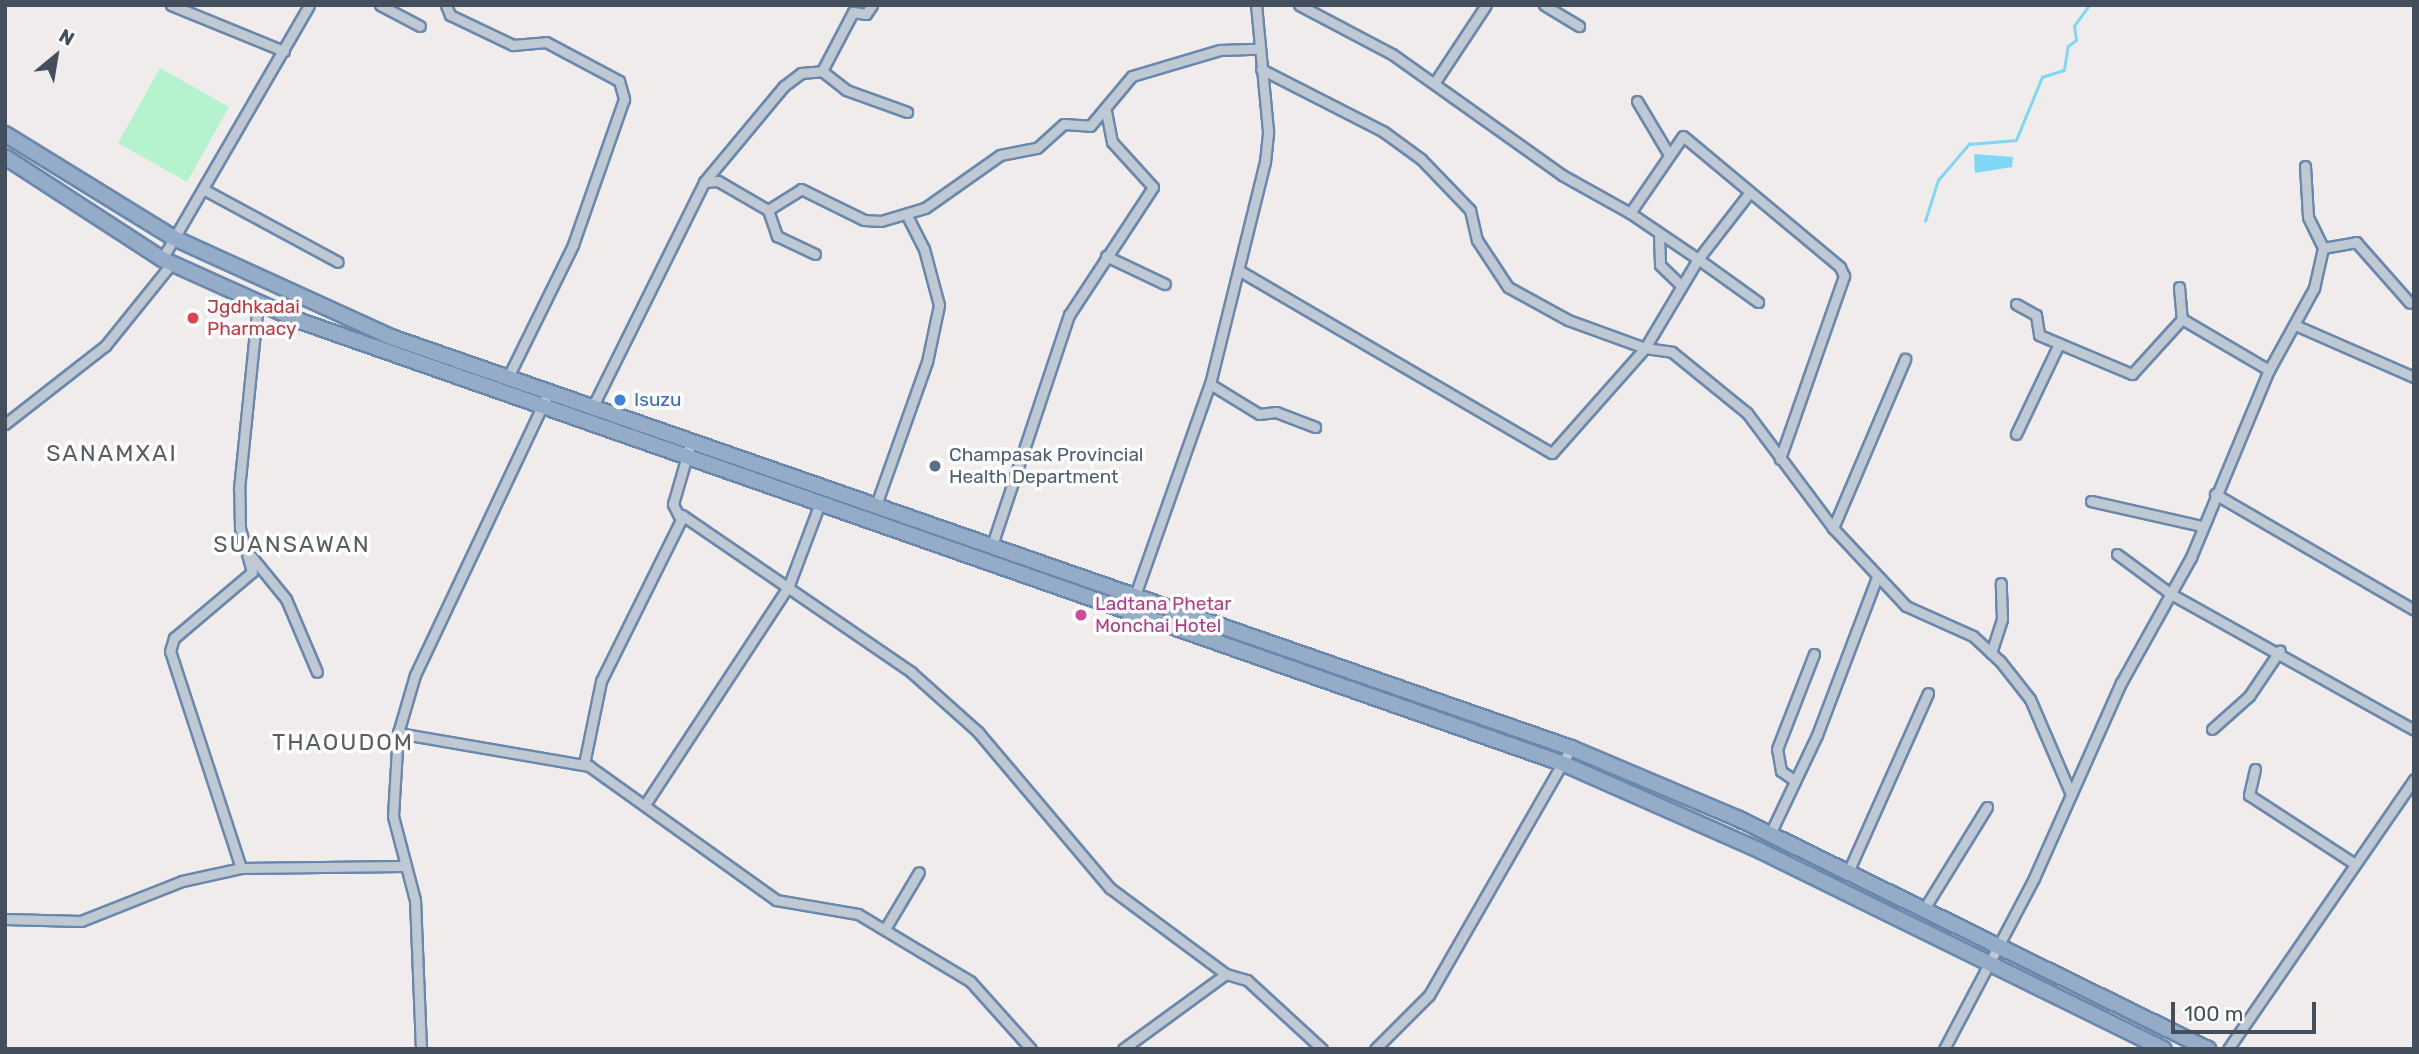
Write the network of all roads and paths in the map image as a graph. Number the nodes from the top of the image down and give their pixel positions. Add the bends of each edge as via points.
1 (171, 5) edge
2 (309, 5) edge
3 (380, 5) edge
4 (446, 5) edge
5 (872, 5) edge
6 (1256, 5) edge
7 (1299, 5) edge
8 (1486, 5) edge
9 (1544, 5) edge
10 (420, 26) dead end
11 (1579, 26) dead end
12 (1257, 49) junction
13 (284, 51) junction
14 (1261, 69) junction
15 (822, 71) junction
16 (1435, 82) junction
17 (1637, 101) dead end
18 (1105, 111) junction
19 (907, 112) dead end
20 (5, 134) edge
21 (1668, 153) junction
22 (5, 157) edge
23 (2305, 166) dead end
24 (704, 182) junction
25 (203, 189) junction
26 (1750, 192) junction
27 (768, 210) junction
28 (1630, 213) junction
29 (906, 215) junction
30 (1659, 235) junction
31 (174, 238) junction
32 (2323, 248) junction
33 (815, 254) dead end
34 (1107, 256) junction
35 (1698, 259) junction
36 (167, 261) junction
37 (338, 262) dead end
38 (1240, 271) junction
39 (1165, 284) dead end
40 (1681, 285) junction
41 (2179, 287) dead end
42 (1758, 302) dead end
43 (258, 303) junction
44 (2016, 303) dead end
45 (2410, 303) dead end
46 (2182, 319) junction
47 (2295, 325) junction
48 (2059, 344) junction
49 (1645, 348) junction
50 (1905, 359) dead end
51 (2269, 370) junction
52 (2414, 377) edge
53 (507, 379) junction
54 (1210, 384) junction
55 (546, 402) junction
56 (592, 408) junction
57 (5, 424) edge
58 (1315, 427) dead end
59 (2016, 434) dead end
60 (691, 442) junction
61 (685, 459) junction
62 (1780, 459) junction
63 (2215, 494) junction
64 (2091, 501) dead end
65 (820, 503) junction
66 (876, 505) junction
67 (682, 515) junction
68 (2202, 526) junction
69 (1833, 528) junction
70 (992, 545) junction
71 (2117, 554) dead end
72 (251, 556) junction
73 (1877, 577) junction
74 (2001, 583) dead end
75 (789, 585) junction
76 (2171, 594) junction
77 (1135, 595) junction
78 (2414, 610) edge
79 (1128, 615) junction
80 (2280, 650) junction
81 (1814, 653) dead end
82 (1991, 653) junction
83 (317, 672) dead end
84 (1928, 693) dead end
85 (2212, 729) dead end
86 (2414, 730) edge
87 (398, 733) junction
88 (1571, 748) junction
89 (584, 764) junction
90 (1564, 764) junction
91 (2255, 769) dead end
92 (2414, 779) edge
93 (1794, 780) junction
94 (2071, 794) junction
95 (646, 803) junction
96 (1987, 807) dead end
97 (1737, 818) junction
98 (1770, 834) junction
99 (1727, 836) junction
100 (2355, 864) junction
101 (403, 866) junction
102 (240, 868) junction
103 (919, 872) dead end
104 (1848, 872) junction
105 (1924, 909) junction
106 (5, 919) edge
107 (885, 929) junction
108 (1997, 945) junction
109 (1986, 963) junction
110 (1226, 974) junction
111 (421, 1049) edge
112 (1031, 1049) edge
113 (1123, 1049) edge
114 (1322, 1049) edge
115 (1375, 1049) edge
116 (1944, 1049) edge
117 (2164, 1049) edge
118 (2207, 1049) edge
119 (2228, 1049) edge

1 - 13 street
2 - 13 street
3 - 10 street
4 - 53 street via 450,15 513,46 546,42 619,81 624,99 573,245
5 - 15 street via 866,14 853,12
6 - 12 street
7 - 16 street
8 - 16 street
9 - 11 street
12 - 14 street
12 - 18 street via 1220,50 1132,76
13 - 25 street
14 - 38 street via 1267,141
14 - 49 street via 1384,132 1421,159 1470,210 1477,240 1508,287 1567,320
15 - 19 street via 846,90
15 - 24 street via 801,73 784,86
16 - 28 street via 1562,175
17 - 21 street
18 - 29 street via 1090,126 1063,124 1037,148 1000,155 925,208
18 - 34 street via 1112,142 1153,187
20 - 31 highway
21 - 26 street via 1683,136
21 - 28 street
22 - 36 highway
23 - 32 street via 2308,217
24 - 27 street via 718,181
24 - 56 street
25 - 31 street
25 - 37 street
26 - 35 street
26 - 62 street via 1843,271
27 - 29 street via 801,189 864,220
27 - 33 street via 777,236
28 - 30 street
29 - 66 street via 923,248 939,305 927,362
30 - 35 street
30 - 40 street via 1660,265
31 - 36 street
31 - 53 highway via 262,284
32 - 45 street via 2356,242
32 - 47 street via 2314,288
34 - 39 street
34 - 70 street via 1069,315
35 - 40 street
35 - 42 street
36 - 43 highway
36 - 57 street via 105,346
38 - 49 street via 1552,453
38 - 54 street
40 - 49 street
41 - 46 street
43 - 55 highway
43 - 72 street via 239,489 240,528
44 - 48 street via 2036,315 2039,335
46 - 48 street via 2132,374
46 - 51 street
47 - 51 street
47 - 52 street
48 - 59 street
49 - 62 street via 1672,352 1723,388
50 - 69 street
51 - 63 street
53 - 55 highway
54 - 58 street via 1264,416 1276,412
54 - 77 street
55 - 56 highway
55 - 61 highway
55 - 87 street via 415,675
56 - 60 highway
60 - 61 street
60 - 66 highway
61 - 65 highway
61 - 67 street via 673,504
62 - 69 street
63 - 68 street
63 - 78 street
64 - 68 street
65 - 75 street
65 - 79 highway
66 - 70 highway
67 - 75 street
67 - 89 street via 601,681
68 - 76 street
69 - 73 street
70 - 77 highway
71 - 76 street
72 - 83 street via 286,598
72 - 102 street via 248,581 174,638 170,651
73 - 82 street via 1906,606 1973,636
73 - 93 street
74 - 82 street via 2002,619
75 - 95 street
75 - 110 street via 939,696 995,750 1110,888
76 - 80 street
76 - 94 street via 2121,683
77 - 79 street
77 - 88 highway
79 - 90 highway
80 - 85 street via 2249,696
80 - 86 street
81 - 93 street via 1777,749 1781,771
82 - 94 street via 2030,699
84 - 104 street
87 - 89 street
87 - 101 street via 393,816
88 - 90 street
88 - 97 highway
89 - 95 street
90 - 99 highway
90 - 115 street via 1429,995
91 - 100 street via 2249,794
92 - 100 street
93 - 98 street
94 - 108 street
95 - 107 street via 776,900 858,915
96 - 105 street
97 - 98 highway
97 - 99 highway
98 - 104 highway
99 - 109 highway
100 - 119 street
101 - 102 street
101 - 111 street via 415,900
102 - 106 street via 182,881 81,921
103 - 107 street
104 - 105 highway
105 - 108 highway
107 - 112 street via 970,981
108 - 109 street
108 - 118 highway
109 - 116 street
109 - 117 highway
110 - 113 street
110 - 114 street via 1247,980

